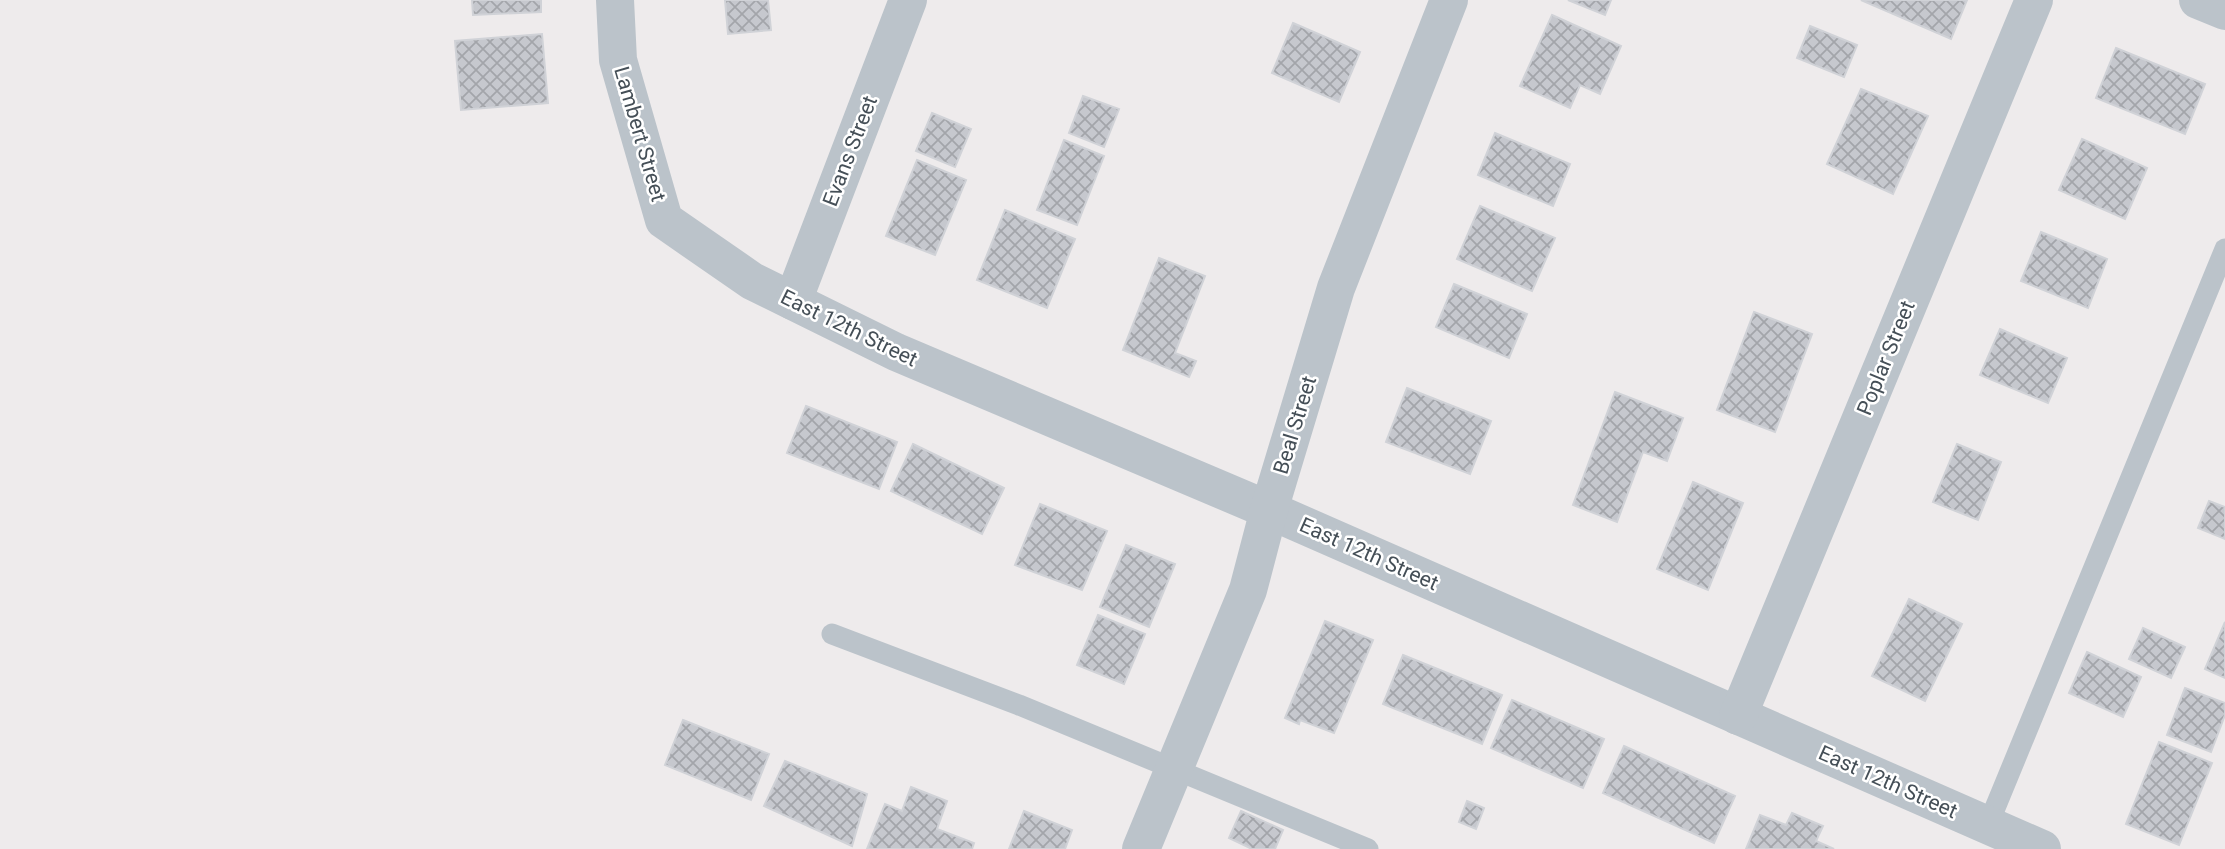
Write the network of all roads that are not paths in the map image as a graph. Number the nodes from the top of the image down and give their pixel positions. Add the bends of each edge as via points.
1 (615, 0) edge
2 (908, 0) edge
3 (1449, 0) edge
4 (2034, 0) edge
5 (2198, 0) edge
6 (2225, 11) edge
7 (703, 247) joint
8 (2225, 249) edge
9 (793, 301) junction
10 (1269, 510) junction
11 (832, 634) dead end
12 (1738, 716) junction
13 (1174, 769) junction
14 (1987, 825) junction
15 (1141, 849) edge
16 (1368, 849) edge
17 (2042, 849) edge

1 - 7 street, Lambert Street via 618,60 664,220
2 - 9 street, Evans Street
3 - 10 street, Beal Street via 1336,288
4 - 12 street, Poplar Street
5 - 6 street
7 - 9 street, East 12th Street via 752,281
8 - 14 lane
9 - 10 street, East 12th Street via 895,352
10 - 12 street, East 12th Street
10 - 13 street, Beal Street via 1248,590
11 - 13 lane
12 - 14 street, East 12th Street
13 - 15 street, Beal Street
13 - 16 lane
14 - 17 street, East 12th Street

